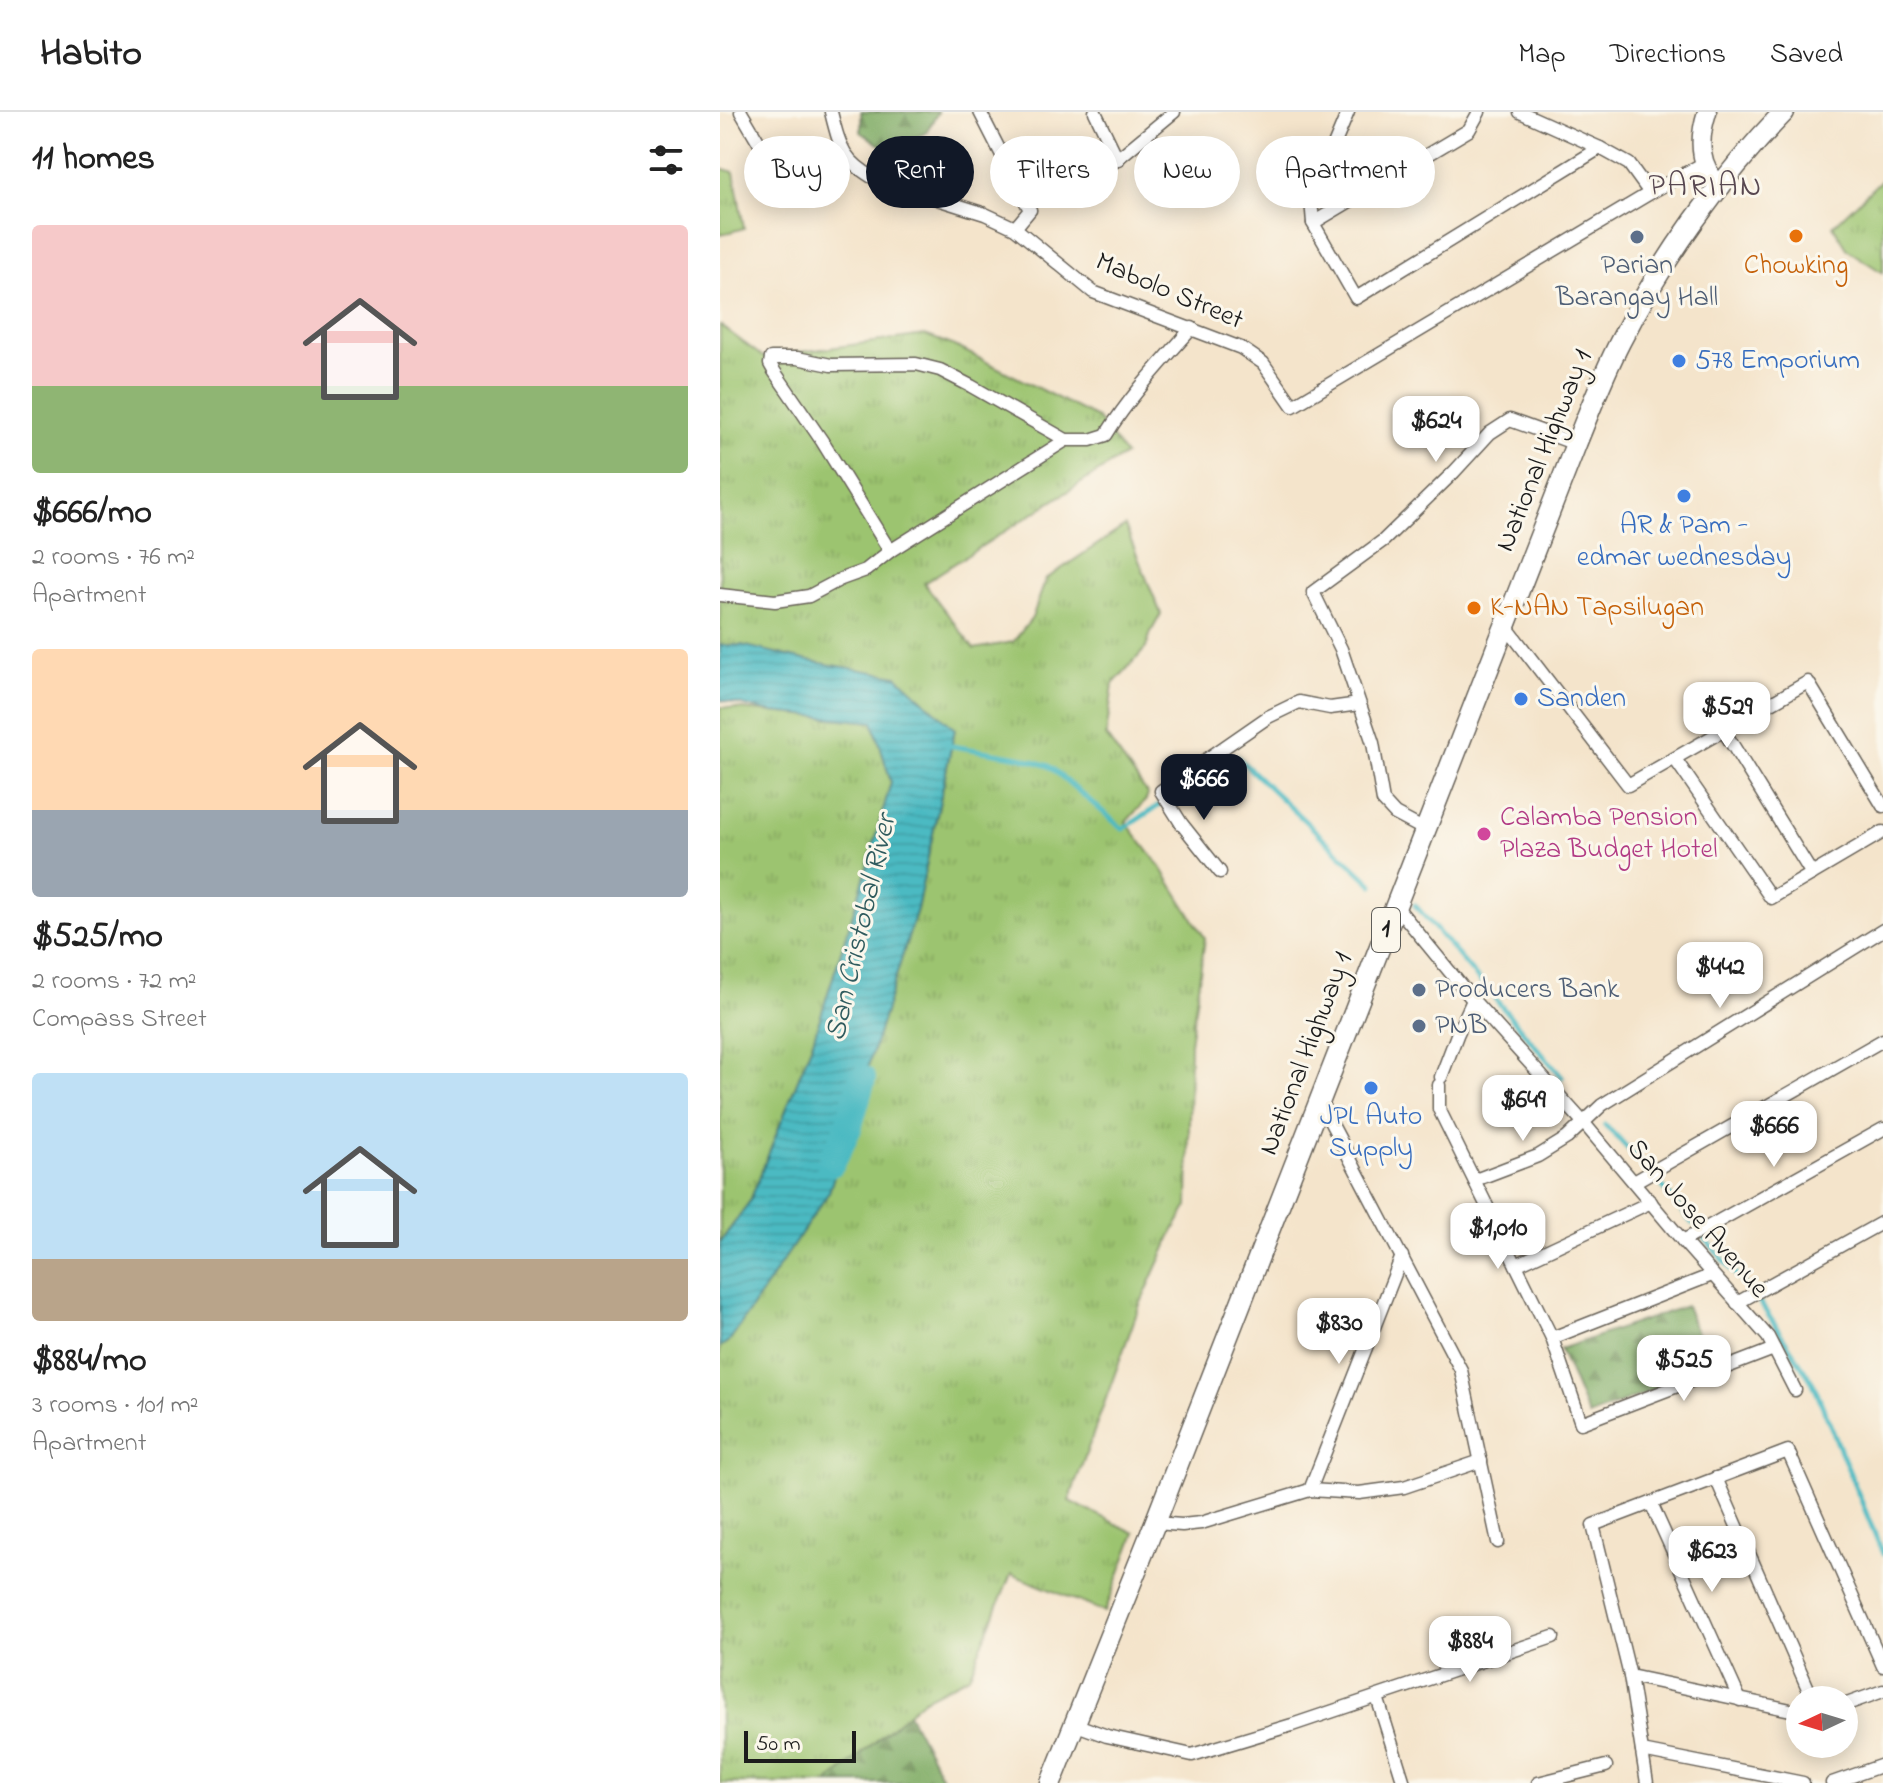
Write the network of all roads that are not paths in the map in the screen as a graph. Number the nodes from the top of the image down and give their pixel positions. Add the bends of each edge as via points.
1 (741, 112) edge
2 (831, 112) edge
3 (980, 112) edge
4 (1095, 112) edge
5 (1348, 112) edge
6 (1479, 112) edge
7 (1520, 112) edge
8 (1707, 112) edge
9 (1784, 112) edge
10 (1173, 113) edge
11 (755, 136) edge
12 (837, 136) edge
13 (1106, 136) edge
14 (1600, 148) junction
15 (850, 159) edge
16 (1118, 160) edge
17 (1704, 163) junction
18 (1721, 187) junction
19 (1650, 193) junction
20 (1313, 223) junction
21 (1015, 228) junction
22 (1192, 328) junction
23 (1066, 440) junction
24 (1576, 444) junction
25 (890, 551) junction
26 (720, 595) edge
27 (1505, 625) junction
28 (1359, 704) junction
29 (1724, 731) junction
30 (1675, 759) junction
31 (1883, 806) edge
32 (1425, 830) junction
33 (1883, 832) edge
34 (1220, 872) dead end
35 (1812, 874) junction
36 (1395, 905) junction
37 (1883, 930) edge
38 (1473, 1000) junction
39 (1883, 1040) edge
40 (1319, 1100) junction
41 (1583, 1122) junction
42 (1883, 1129) edge
43 (1475, 1180) junction
44 (1634, 1182) junction
45 (1651, 1202) junction
46 (1883, 1222) edge
47 (1683, 1241) junction
48 (1402, 1256) junction
49 (1516, 1265) junction
50 (1712, 1275) junction
51 (1737, 1303) junction
52 (1552, 1338) junction
53 (1774, 1349) junction
54 (1795, 1390) dead end
55 (1481, 1461) junction
56 (1716, 1478) junction
57 (1310, 1490) junction
58 (1651, 1503) junction
59 (1155, 1523) junction
60 (1498, 1542) dead end
61 (1553, 1637) dead end
62 (1879, 1644) edge
63 (1883, 1666) edge
64 (1630, 1676) junction
65 (1807, 1686) edge
66 (1883, 1691) edge
67 (1377, 1697) junction
68 (1740, 1700) junction
69 (1858, 1700) edge
70 (1786, 1709) edge
71 (1074, 1724) junction
72 (1642, 1751) junction
73 (1883, 1765) edge
74 (1606, 1766) dead end
75 (1051, 1783) edge
76 (1404, 1783) edge
77 (1538, 1783) edge
78 (1647, 1783) edge
79 (1803, 1783) edge
80 (1832, 1783) edge

1 - 11 street
2 - 12 street
3 - 21 street via 1030,210
4 - 13 street
5 - 20 street via 1311,200
6 - 20 street via 1469,130
7 - 14 street
8 - 17 main road
9 - 18 highway, National Highway 1 / 1
10 - 16 street
14 - 19 street via 1629,164
14 - 20 street via 1356,298
15 - 21 street, Mabolo Street via 877,180
17 - 18 main road
17 - 19 street, Mabolo Street
18 - 24 highway, National Highway 1 / 1 via 1648,291
19 - 22 street, Mabolo Street via 1293,406 1263,363
21 - 22 street, Mabolo Street via 1093,292
22 - 23 street via 1106,435
23 - 25 street
23 - 25 street via 940,370 916,364 831,365 771,358 774,371
24 - 27 highway, National Highway 1 / 1
24 - 28 street via 1510,420 1490,433 1384,540 1313,592 1341,649
25 - 26 street via 866,570 809,596 775,601
27 - 30 street via 1628,785
27 - 32 highway, National Highway 1 / 1
28 - 32 street via 1373,743 1383,801
28 - 34 street via 1330,708 1299,702 1268,717 1161,791
29 - 30 street
29 - 31 street via 1808,682
29 - 35 street
30 - 35 street via 1771,898
32 - 36 highway, National Highway 1 / 1
33 - 35 street
36 - 38 street, San Jose Avenue
36 - 40 highway, National Highway 1 / 1
37 - 41 street via 1602,1105
38 - 41 street, San Jose Avenue
38 - 43 street via 1440,1081 1439,1109
39 - 44 street
40 - 48 street
40 - 59 highway, National Highway 1 / 1
41 - 43 street via 1538,1156
41 - 44 street, San Jose Avenue
42 - 47 street
43 - 49 street
44 - 45 street, San Jose Avenue
45 - 47 street, San Jose Avenue
45 - 49 street
46 - 51 street
47 - 50 street, San Jose Avenue
48 - 55 street via 1461,1370
48 - 57 street
49 - 52 street
50 - 51 street, San Jose Avenue
50 - 52 street
51 - 53 street, San Jose Avenue
52 - 53 street via 1581,1423
53 - 54 street, San Jose Avenue
55 - 57 street via 1404,1487 1359,1493
55 - 60 street
56 - 58 street
56 - 62 street via 1788,1451
56 - 65 street
57 - 59 street via 1201,1523
58 - 64 street via 1593,1525
58 - 68 street
59 - 71 highway, National Highway 1 / 1
61 - 67 street
62 - 63 street
64 - 68 street
64 - 72 street
66 - 69 street
67 - 71 street via 1192,1755
67 - 76 street
68 - 70 street
71 - 75 highway, National Highway 1 / 1
72 - 78 street
72 - 79 street
73 - 80 street
74 - 77 street

